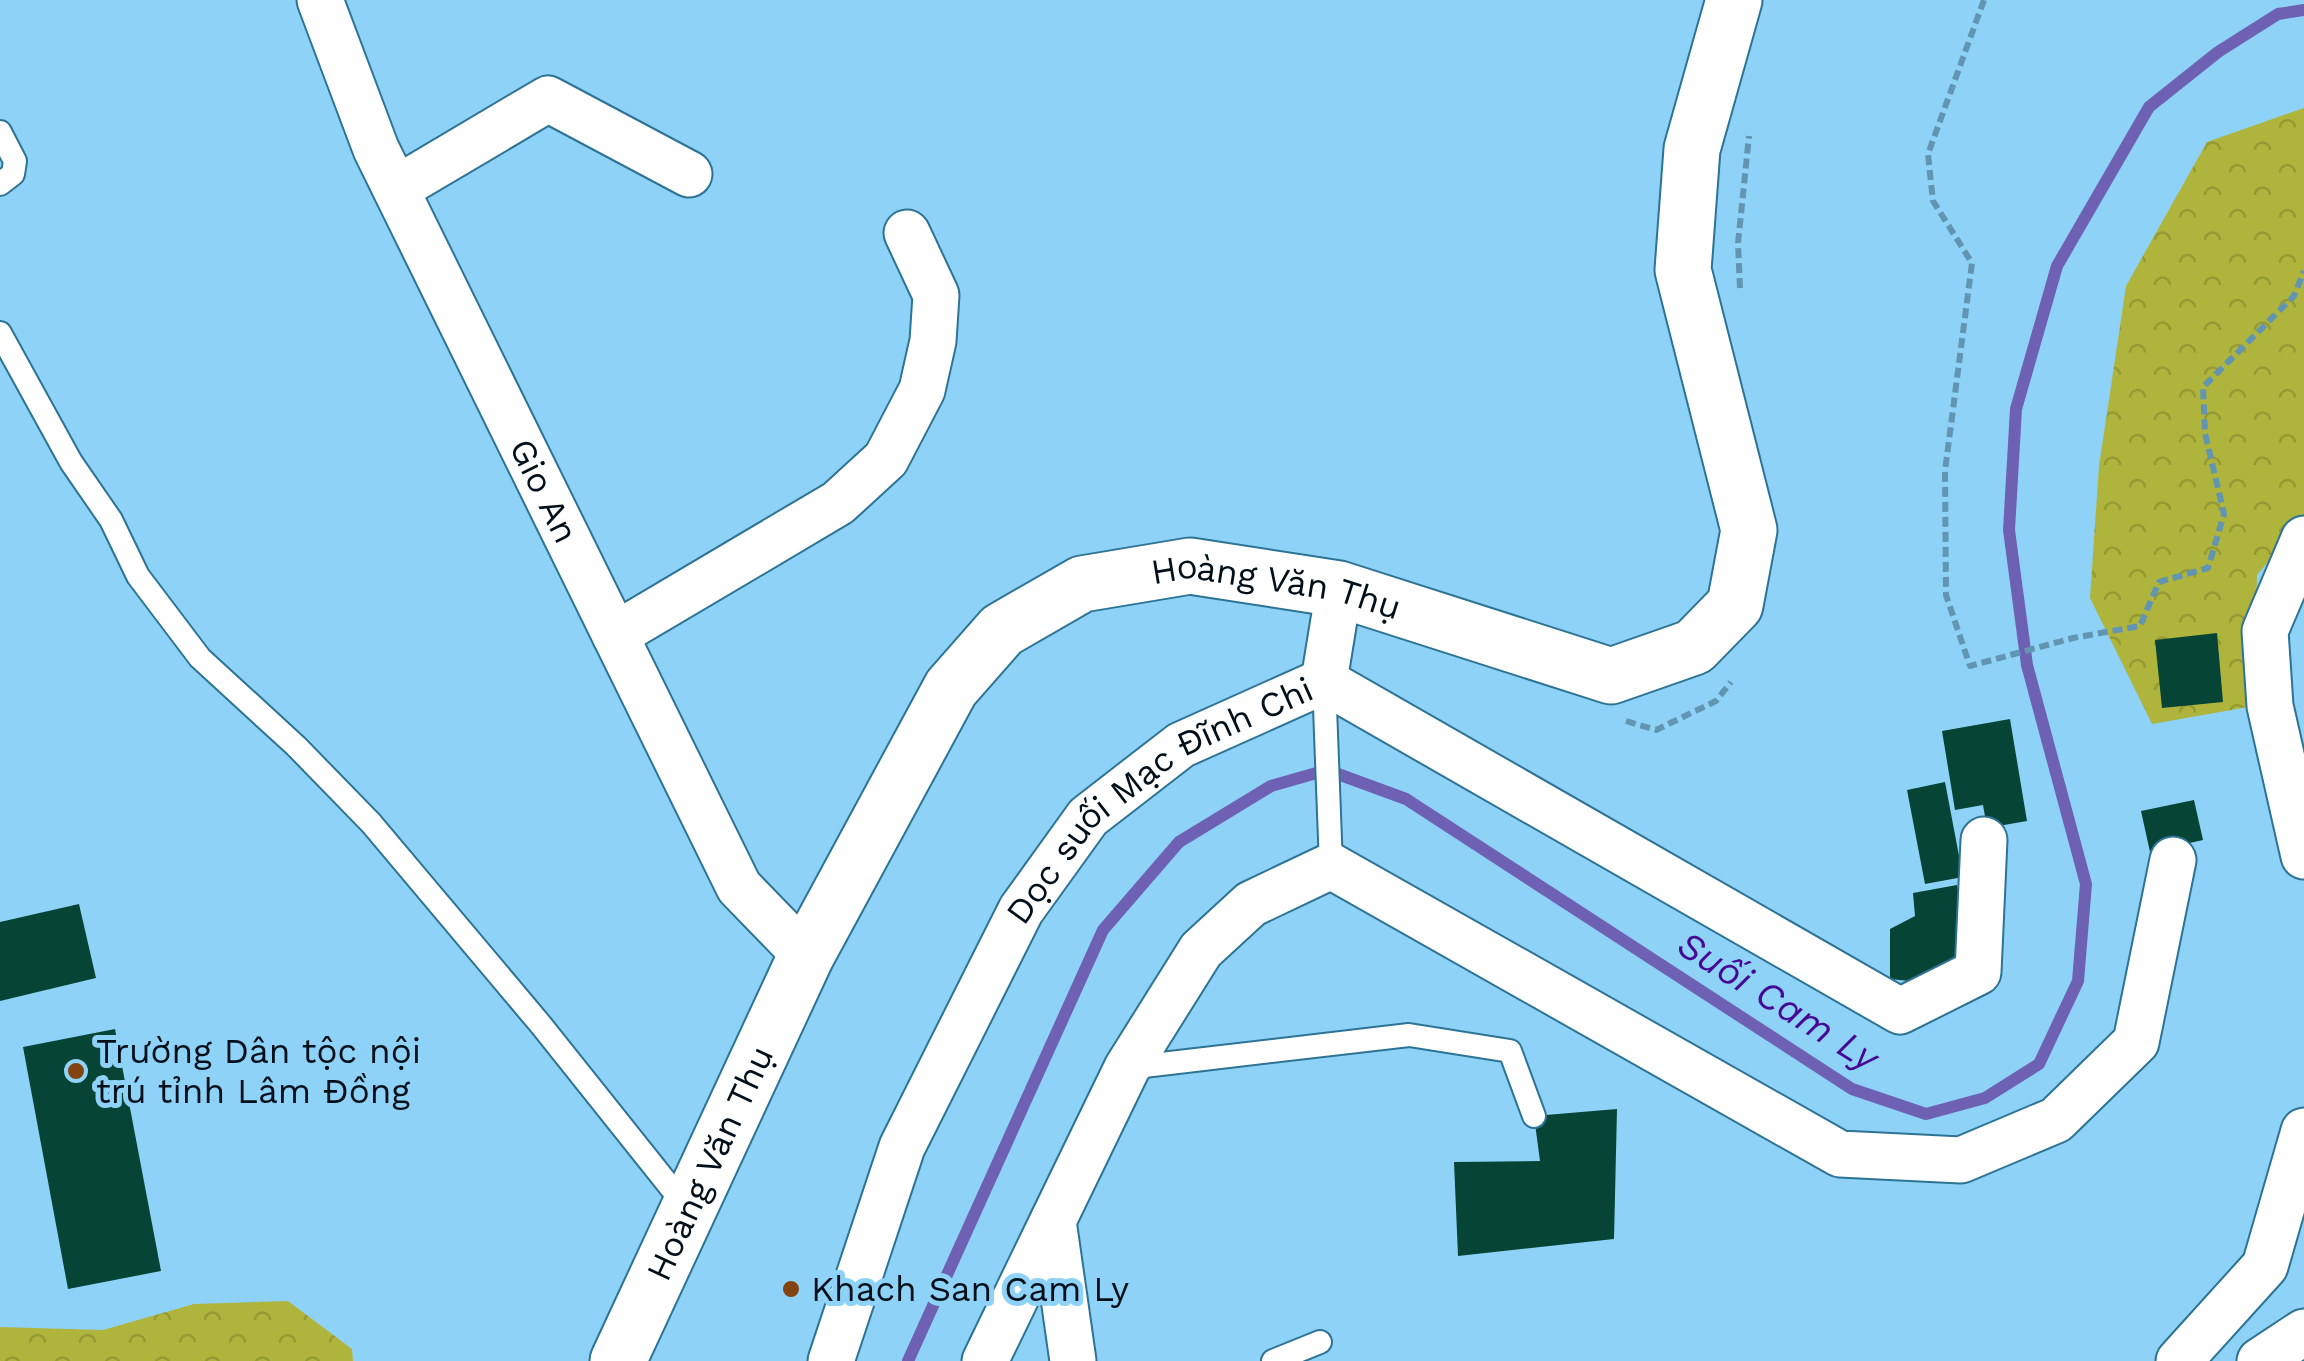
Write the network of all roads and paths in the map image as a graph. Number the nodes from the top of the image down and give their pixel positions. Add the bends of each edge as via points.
1 (320, 0) edge
2 (1734, 0) edge
3 (1984, 0) edge
4 (1750, 125) dead end
5 (0, 132) edge
6 (689, 174) dead end
7 (0, 184) edge
8 (396, 188) junction
9 (907, 232) dead end
10 (2304, 271) edge
11 (1740, 296) dead end
12 (0, 332) edge
13 (2304, 539) edge
14 (1340, 589) junction
15 (615, 634) junction
16 (1737, 674) dead end
17 (1324, 681) junction
18 (1623, 720) dead end
19 (1984, 840) dead end
20 (2304, 856) edge
21 (2172, 860) dead end
22 (1331, 866) junction
23 (806, 956) junction
24 (1126, 1068) junction
25 (1534, 1116) dead end
26 (2304, 1132) edge
27 (687, 1208) junction
28 (1052, 1221) junction
29 (2304, 1332) edge
30 (1320, 1342) dead end
31 (618, 1361) edge
32 (831, 1361) edge
33 (986, 1361) edge
34 (1073, 1361) edge
35 (1273, 1361) edge
36 (2179, 1361) edge
37 (2260, 1361) edge

1 - 8 street, Gio An
2 - 14 main road, Hoàng Văn Thụ via 1692,150 1684,270 1749,530 1735,604 1694,646 1611,676
3 - 10 path via 1928,154 1934,201 1972,263 1945,471 1946,595 1970,666 2140,626 2159,582 2208,568 2224,514 2205,434 2204,387 2294,296
4 - 11 path via 1738,243
5 - 7 lane via 16,161
6 - 8 street via 548,98
8 - 15 street, Gio An
9 - 15 street via 936,295 933,342 922,390 886,459 838,503
12 - 27 lane via 138,576 200,658 370,824
13 - 20 street via 2265,630 2270,706
14 - 17 street
14 - 23 main road, Hoàng Văn Thụ via 1190,566 1082,584 1002,630 951,688
15 - 23 street, Gio An via 739,887
16 - 18 path via 1716,701 1656,730
17 - 19 street, Dọc suối Mạc Đĩnh Chi via 1900,1011 1978,972
17 - 22 lane
17 - 32 street, Dọc suối Mạc Đĩnh Chi via 1181,745 1088,817 1021,910 902,1147
21 - 22 street via 2136,1042 2056,1120 1962,1160 1840,1154
22 - 24 street via 1251,904 1201,950
23 - 27 main road, Hoàng Văn Thụ
24 - 25 lane via 1409,1035 1510,1050
24 - 28 street
26 - 36 street via 2266,1266
27 - 31 main road, Hoàng Văn Thụ
28 - 33 street
28 - 34 street
29 - 37 street
30 - 35 lane

